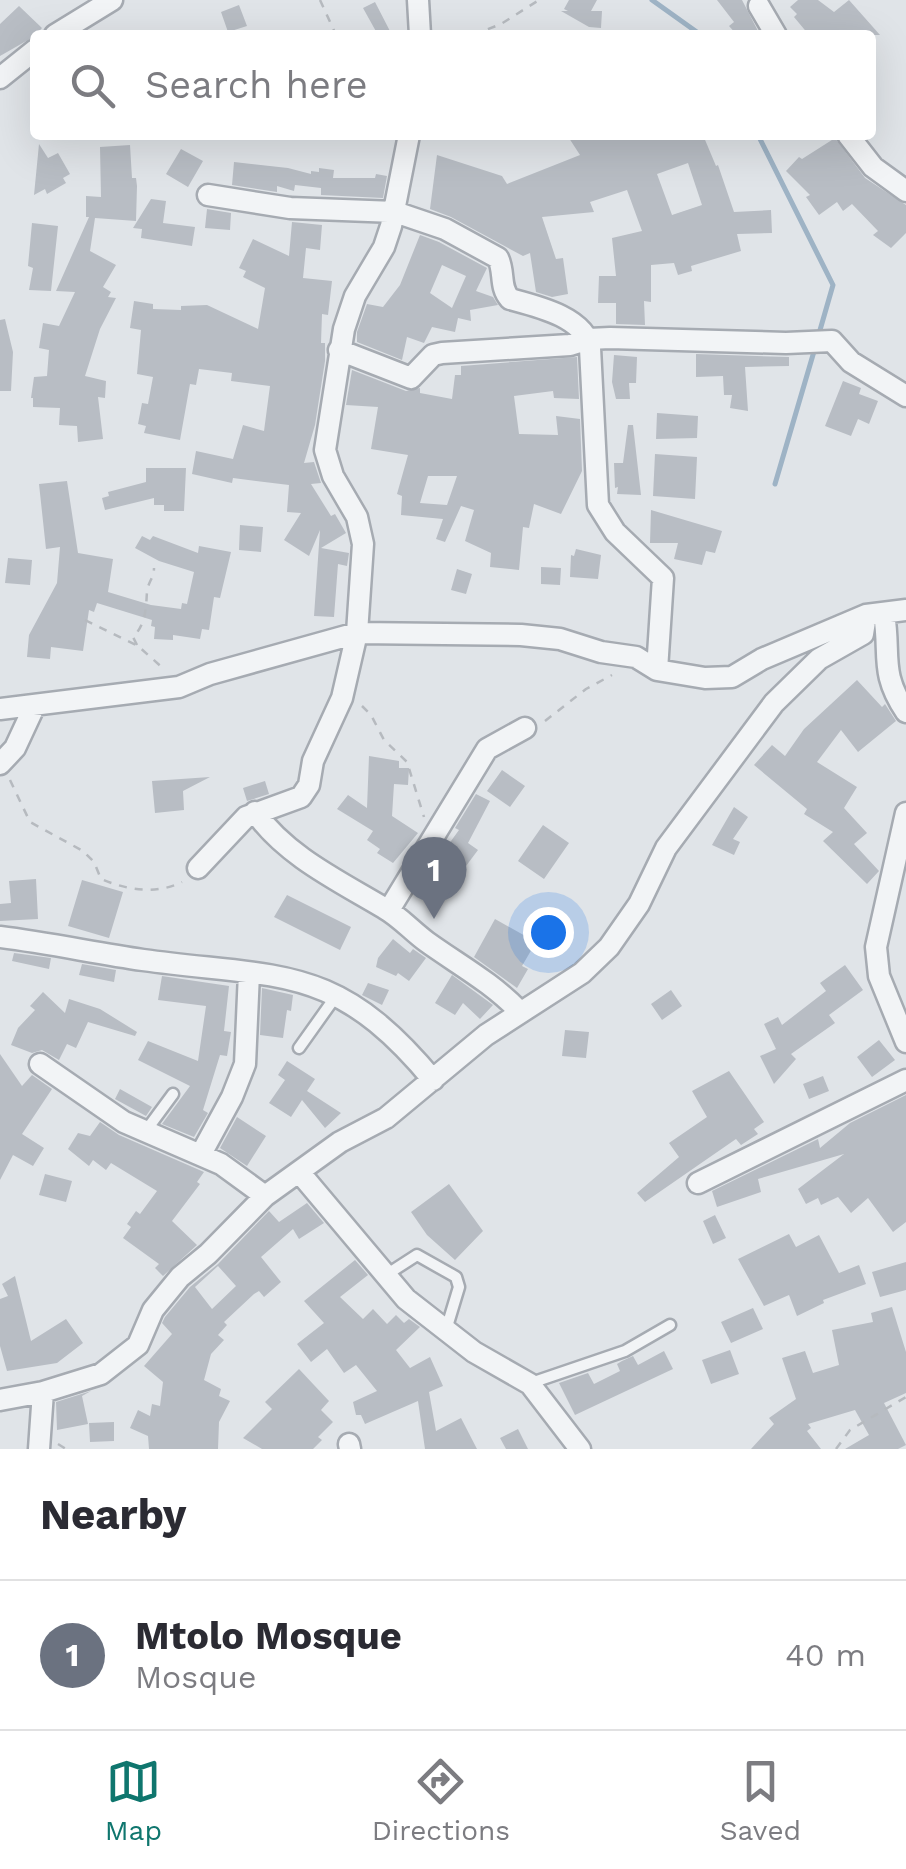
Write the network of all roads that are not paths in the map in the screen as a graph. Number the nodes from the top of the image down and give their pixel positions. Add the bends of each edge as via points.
1 (112, 0) edge
2 (418, 0) edge
3 (760, 6) dead end
4 (63, 30) edge
5 (420, 30) edge
6 (773, 30) edge
7 (30, 54) edge
8 (0, 78) edge
9 (407, 140) edge
10 (852, 140) edge
11 (906, 191) edge
12 (208, 195) dead end
13 (396, 212) junction
14 (589, 339) junction
15 (339, 350) junction
16 (906, 396) edge
17 (906, 610) edge
18 (875, 614) junction
19 (356, 633) junction
20 (658, 670) junction
21 (35, 705) junction
22 (0, 709) edge
23 (906, 712) edge
24 (525, 728) road end
25 (1, 757) edge
26 (255, 812) junction
27 (906, 813) edge
28 (198, 868) road end
29 (389, 910) junction
30 (0, 937) edge
31 (249, 973) junction
32 (337, 995) junction
33 (519, 1012) junction
34 (906, 1042) edge
35 (299, 1048) dead end
36 (40, 1064) dead end
37 (432, 1080) junction
38 (906, 1080) edge
39 (173, 1094) dead end
40 (144, 1132) junction
41 (201, 1154) junction
42 (300, 1173) junction
43 (698, 1183) dead end
44 (265, 1196) junction
45 (385, 1276) junction
46 (670, 1325) dead end
47 (446, 1330) junction
48 (530, 1384) junction
49 (43, 1392) junction
50 (0, 1400) edge
51 (39, 1449) edge
52 (580, 1449) edge

1 - 4 street
2 - 5 street
3 - 6 street
7 - 8 street
9 - 13 street
10 - 11 street via 873,167
12 - 13 street via 290,208
13 - 14 street via 489,251 502,266 510,300 551,312
13 - 15 street via 355,296
14 - 15 street via 442,352 411,378
14 - 16 street via 832,340 851,362
14 - 20 street via 596,497 615,532 663,578
15 - 19 street via 325,450 360,529
17 - 18 street
18 - 20 street via 732,677
18 - 23 street via 887,630 886,666
18 - 33 street via 863,634 819,658 774,703 666,848 609,947
19 - 20 street via 560,638
19 - 21 street via 179,687
19 - 26 street via 342,698 309,786 302,797
21 - 22 street
21 - 25 street via 15,748
24 - 29 street via 487,749
26 - 28 street
26 - 29 street via 332,880
27 - 34 street via 876,947
29 - 33 street via 494,986
30 - 31 street
31 - 32 street via 285,976
31 - 41 street via 245,1064
32 - 35 lane
32 - 37 street via 376,1020
33 - 37 street
36 - 40 street
37 - 42 street
38 - 43 street
39 - 40 lane
40 - 41 street
41 - 44 street
42 - 44 street
42 - 45 street
44 - 49 street via 180,1277 153,1310 138,1345 101,1374
45 - 47 street
45 - 47 lane via 417,1255 456,1277 460,1287
46 - 48 lane via 624,1351
47 - 48 street
48 - 52 street
49 - 50 street
49 - 51 street

